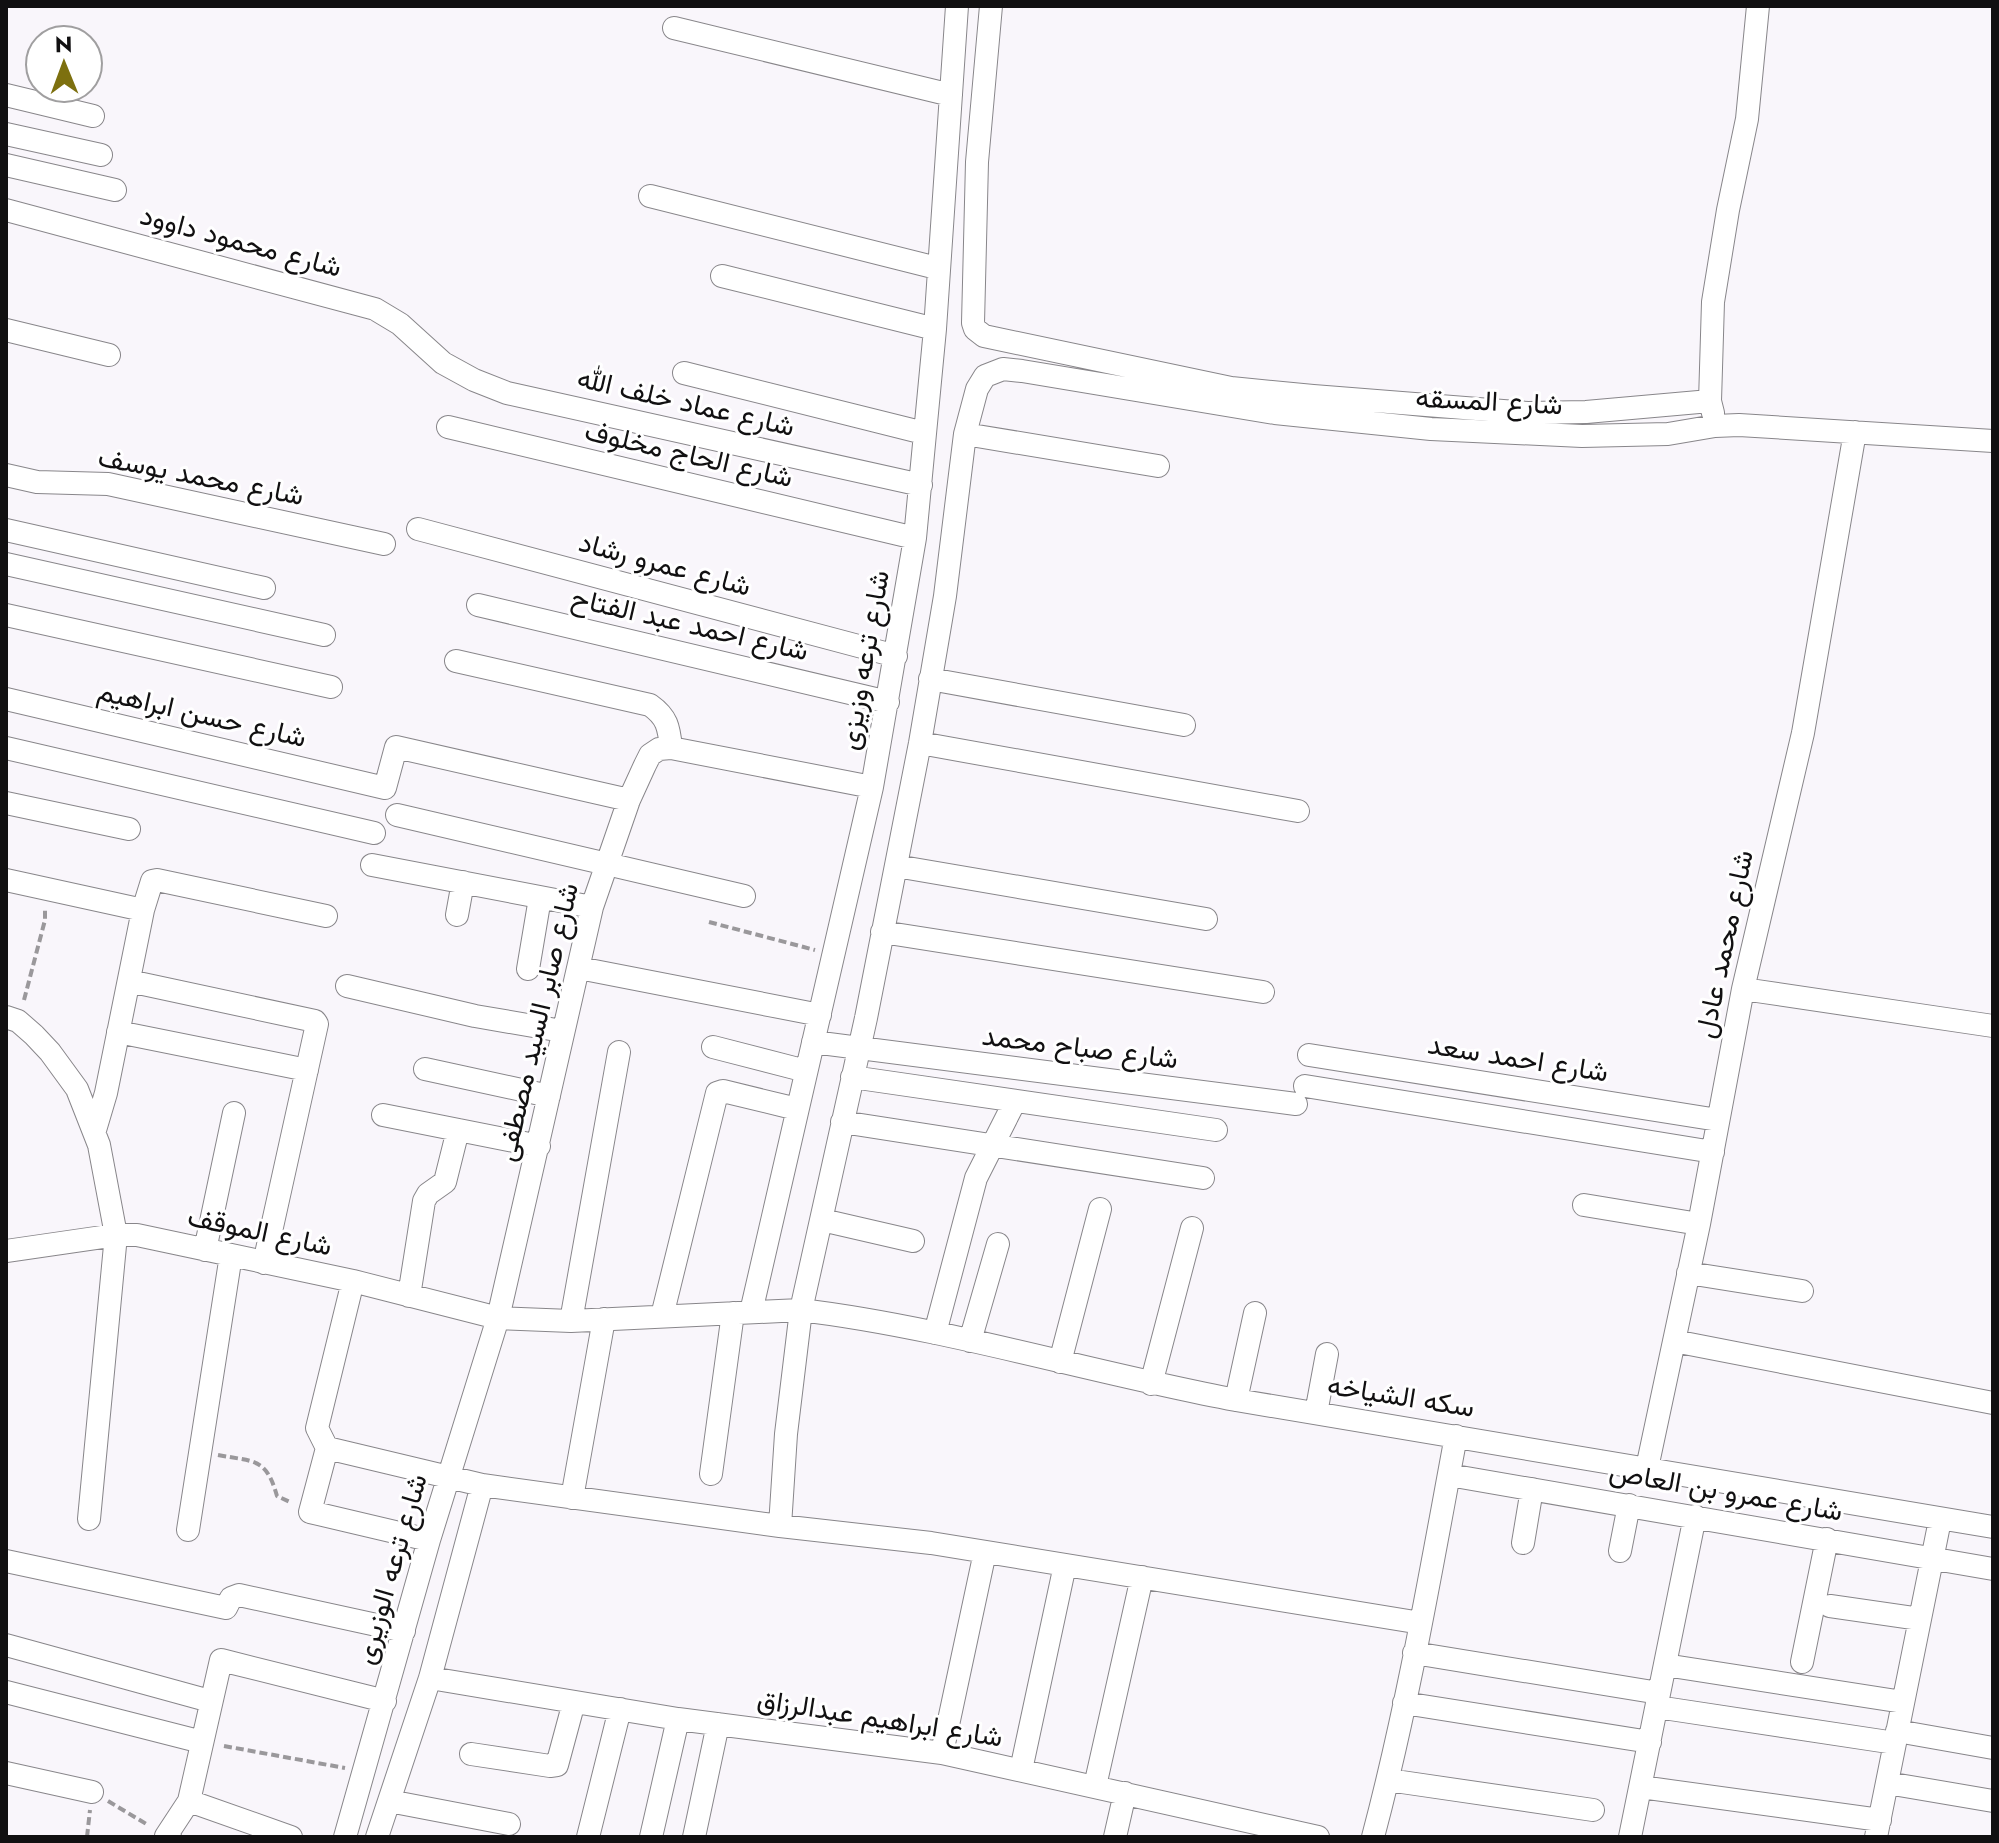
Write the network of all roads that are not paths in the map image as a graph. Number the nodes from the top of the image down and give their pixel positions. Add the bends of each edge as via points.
1 (957, 6) edge
2 (991, 6) edge
3 (1758, 6) edge
4 (674, 28) dead end
5 (6, 95) edge
6 (951, 95) junction
7 (93, 116) dead end
8 (6, 134) edge
9 (101, 155) dead end
10 (6, 165) edge
11 (115, 190) dead end
12 (650, 196) dead end
13 (6, 210) edge
14 (937, 268) junction
15 (722, 276) dead end
16 (935, 329) junction
17 (6, 330) edge
18 (109, 355) dead end
19 (443, 363) joint
20 (684, 373) dead end
21 (1710, 401) junction
22 (1715, 426) junction
23 (448, 427) dead end
24 (1855, 432) junction
25 (924, 433) junction
26 (965, 434) junction
27 (1993, 441) edge
28 (1158, 466) dead end
29 (6, 475) edge
30 (921, 485) junction
31 (418, 529) dead end
32 (6, 530) edge
33 (915, 538) junction
34 (384, 544) dead end
35 (6, 564) edge
36 (264, 588) dead end
37 (478, 605) dead end
38 (6, 615) edge
39 (324, 635) dead end
40 (896, 656) junction
41 (456, 661) dead end
42 (930, 679) junction
43 (331, 687) dead end
44 (6, 699) edge
45 (888, 702) junction
46 (1184, 725) dead end
47 (920, 743) junction
48 (6, 748) edge
49 (665, 748) junction
50 (872, 787) junction
51 (629, 800) junction
52 (6, 803) edge
53 (1298, 811) dead end
54 (397, 815) dead end
55 (129, 829) dead end
56 (374, 833) dead end
57 (372, 865) dead end
58 (606, 866) junction
59 (896, 866) junction
60 (6, 880) edge
61 (463, 882) junction
62 (744, 896) dead end
63 (540, 898) junction
64 (592, 907) junction
65 (143, 910) junction
66 (457, 915) dead end
67 (326, 916) dead end
68 (1206, 919) dead end
69 (882, 932) junction
70 (579, 968) junction
71 (528, 969) dead end
72 (129, 981) junction
73 (347, 986) dead end
74 (1743, 989) junction
75 (1263, 992) dead end
76 (820, 1015) junction
77 (12, 1019) edge
78 (1993, 1026) edge
79 (562, 1031) junction
80 (118, 1032) junction
81 (813, 1042) junction
82 (713, 1047) dead end
83 (858, 1049) junction
84 (619, 1052) dead end
85 (1309, 1055) dead end
86 (425, 1069) dead end
87 (307, 1070) junction
88 (806, 1071) junction
89 (852, 1077) junction
90 (549, 1096) junction
91 (1015, 1101) junction
92 (797, 1109) junction
93 (234, 1113) dead end
94 (383, 1115) dead end
95 (1718, 1120) junction
96 (842, 1122) junction
97 (95, 1130) junction
98 (458, 1130) junction
99 (1216, 1130) dead end
100 (992, 1144) junction
101 (539, 1146) junction
102 (1713, 1152) junction
103 (1203, 1178) dead end
104 (1584, 1205) dead end
105 (1100, 1209) dead end
106 (822, 1220) junction
107 (1699, 1224) junction
108 (1192, 1228) dead end
109 (116, 1235) junction
110 (913, 1241) dead end
111 (998, 1244) dead end
112 (205, 1250) junction
113 (6, 1251) edge
114 (231, 1255) junction
115 (264, 1263) junction
116 (1688, 1273) junction
117 (353, 1281) junction
118 (1802, 1291) dead end
119 (409, 1296) junction
120 (801, 1310) junction
121 (742, 1312) junction
122 (1255, 1313) dead end
123 (662, 1316) junction
124 (498, 1318) junction
125 (604, 1319) junction
126 (571, 1321) junction
127 (935, 1333) junction
128 (970, 1341) junction
129 (1674, 1341) junction
130 (1327, 1354) dead end
131 (1060, 1362) junction
132 (1151, 1384) junction
133 (1236, 1400) junction
134 (1993, 1403) edge
135 (1316, 1413) junction
136 (1456, 1436) junction
137 (327, 1448) junction
138 (1641, 1467) junction
139 (711, 1474) dead end
140 (1449, 1475) junction
141 (449, 1477) junction
142 (482, 1485) junction
143 (1749, 1488) junction
144 (1532, 1489) junction
145 (572, 1498) junction
146 (1831, 1501) junction
147 (1627, 1505) junction
148 (1695, 1516) junction
149 (89, 1519) dead end
150 (1940, 1520) junction
151 (1740, 1524) junction
152 (780, 1526) junction
153 (1993, 1527) edge
154 (188, 1530) dead end
155 (1826, 1538) junction
156 (429, 1540) junction
157 (1523, 1543) dead end
158 (1620, 1551) dead end
159 (985, 1552) junction
160 (1932, 1558) junction
161 (6, 1561) edge
162 (1065, 1565) junction
163 (1993, 1569) edge
164 (1142, 1577) junction
165 (1830, 1606) dead end
166 (1920, 1619) junction
167 (1421, 1623) junction
168 (404, 1631) junction
169 (6, 1645) edge
170 (1414, 1653) junction
171 (1802, 1662) dead end
172 (1665, 1665) junction
173 (430, 1678) junction
174 (6, 1692) edge
175 (1658, 1700) junction
176 (210, 1701) junction
177 (385, 1701) junction
178 (574, 1702) junction
179 (1903, 1702) junction
180 (1404, 1703) junction
181 (620, 1709) junction
182 (678, 1719) junction
183 (718, 1724) junction
184 (1896, 1737) junction
185 (202, 1742) junction
186 (1650, 1742) junction
187 (1993, 1748) edge
188 (942, 1753) junction
189 (471, 1754) dead end
190 (1021, 1770) junction
191 (6, 1773) edge
192 (1388, 1780) junction
193 (1887, 1783) junction
194 (1095, 1786) junction
195 (1641, 1787) junction
196 (92, 1792) road end
197 (1125, 1793) junction
198 (189, 1801) junction
199 (389, 1801) junction
200 (1993, 1801) edge
201 (1593, 1810) dead end
202 (509, 1824) dead end
203 (1878, 1829) edge
204 (168, 1836) edge
205 (291, 1837) edge
206 (345, 1837) edge
207 (377, 1837) edge
208 (588, 1837) edge
209 (651, 1837) edge
210 (694, 1837) edge
211 (1115, 1837) edge
212 (1318, 1837) edge
213 (1373, 1837) edge
214 (1630, 1837) edge

1 - 6 street, شارع ترعه وزيزى
2 - 21 street, شارع المسقه via 977,162 973,323 984,336 1231,388 1313,396 1528,413
3 - 21 street via 1747,119 1713,302
4 - 6 street
5 - 7 street
6 - 14 street, شارع ترعه وزيزى
8 - 9 street
10 - 11 street
12 - 14 street
13 - 19 street, شارع محمود داوود via 357,303 400,324
14 - 16 street, شارع ترعه وزيزى
15 - 16 street
16 - 25 street, شارع ترعه وزيزى
17 - 18 street
19 - 30 street, شارع عماد خلف الله via 507,393
20 - 25 street
21 - 22 street
22 - 24 street, شارع المسقه
22 - 26 street, شارع المسقه via 1668,434 1582,436 1431,429 1275,413 1003,369 985,376 977,389
23 - 33 street, شارع الحاج مخلوف
24 - 27 street, شارع المسقه
24 - 74 street, شارع محمد عادل via 1803,733
25 - 30 street, شارع ترعه وزيزى
26 - 28 street
26 - 42 street
29 - 34 street, شارع محمد يوسف via 37,482 108,484
30 - 33 street, شارع ترعه وزيزى
31 - 40 street, شارع عمرو رشاد
32 - 36 street
33 - 40 street, شارع ترعه وزيزى
35 - 39 street
37 - 45 street, شارع احمد عبد الفتاح
38 - 43 street
40 - 45 street, شارع ترعه وزيزى
41 - 49 street via 650,705 669,726
42 - 46 street
42 - 47 street
44 - 51 street, شارع حسن ابراهيم via 385,788 396,747
45 - 50 street, شارع ترعه وزيزى
47 - 53 street
47 - 59 street
48 - 56 street
49 - 50 street
49 - 51 street, شارع صابر السيد مصطفى via 650,755
50 - 76 street, شارع ترعه وزيزى
51 - 58 street, شارع صابر السيد مصطفى
52 - 55 street
54 - 58 street
57 - 61 street
58 - 62 street
58 - 64 street, شارع صابر السيد مصطفى
59 - 68 street
59 - 69 street
60 - 65 street
61 - 63 street
61 - 66 street
63 - 64 street
63 - 71 street
64 - 70 street, شارع صابر السيد مصطفى
65 - 67 street via 152,881 157,880
65 - 72 street
69 - 75 street
69 - 83 street
70 - 76 street
70 - 79 street, شارع صابر السيد مصطفى
72 - 80 street
72 - 87 street via 315,1021
73 - 79 street
74 - 78 street
74 - 95 street, شارع محمد عادل
76 - 81 street, شارع ترعه وزيزى
77 - 97 street via 64,1070
79 - 90 street, شارع صابر السيد مصطفى
80 - 87 street
80 - 97 street
81 - 83 street, شارع صباح محمد
81 - 88 street, شارع ترعه وزيزى
82 - 88 street
83 - 89 street
83 - 102 street, شارع صباح محمد via 1300,1095
84 - 126 street
85 - 95 street, شارع احمد سعد
86 - 90 street
87 - 115 street
88 - 92 street, شارع ترعه وزيزى
89 - 91 street
89 - 96 street
90 - 101 street, شارع صابر السيد مصطفى
91 - 99 street
91 - 100 street
92 - 121 street, شارع ترعه وزيزى
92 - 123 street via 717,1093
93 - 112 street
94 - 98 street
95 - 102 street, شارع محمد عادل
96 - 100 street
96 - 106 street
97 - 109 street
98 - 101 street
98 - 119 street via 445,1182 424,1201
100 - 103 street
100 - 127 street via 968,1204
101 - 124 street, شارع صابر السيد مصطفى
102 - 107 street, شارع محمد عادل
104 - 107 street
105 - 131 street
106 - 110 street
106 - 120 street
107 - 116 street, شارع محمد عادل
108 - 132 street
109 - 112 street, شارع الموقف
109 - 113 street, شارع الموقف
109 - 149 street
111 - 128 street
112 - 114 street, شارع الموقف
114 - 115 street, شارع الموقف
114 - 154 street
115 - 117 street, شارع الموقف
116 - 118 street
116 - 129 street, شارع محمد عادل
117 - 119 street, شارع الموقف
117 - 137 street via 317,1428
119 - 124 street, شارع الموقف
120 - 121 street
120 - 127 street, سكه الشياخه
120 - 152 street
121 - 123 street
121 - 139 street, شارع ترعه وزيزى
122 - 133 street
123 - 125 street
124 - 126 street
124 - 141 street, شارع ترعه الوزيرى
125 - 126 street
125 - 145 street
127 - 128 street, سكه الشياخه
128 - 131 street, سكه الشياخه
129 - 134 street
129 - 138 street, شارع محمد عادل
130 - 135 street
131 - 132 street, سكه الشياخه
132 - 133 street, سكه الشياخه
133 - 135 street, سكه الشياخه
135 - 136 street, سكه الشياخه
136 - 138 street, سكه الشياخه
136 - 140 street
137 - 141 street
137 - 156 street via 310,1512
138 - 143 street, سكه الشياخه
138 - 147 street, شارع محمد عادل
140 - 144 street, شارع عمرو بن العاص
140 - 167 street
141 - 142 street
141 - 156 street, شارع ترعه الوزيرى
142 - 145 street
142 - 173 street
143 - 146 street, سكه الشياخه
143 - 151 street
144 - 147 street, شارع عمرو بن العاص
144 - 157 street
145 - 152 street
146 - 150 street, سكه الشياخه
146 - 155 street
147 - 148 street, شارع عمرو بن العاص
147 - 158 street, شارع محمد عادل
148 - 151 street, شارع عمرو بن العاص
148 - 172 street
150 - 153 street, سكه الشياخه
150 - 160 street
151 - 155 street, شارع عمرو بن العاص
152 - 159 street
155 - 160 street, شارع عمرو بن العاص
155 - 171 street
156 - 168 street, شارع ترعه الوزيرى
159 - 162 street
159 - 188 street
160 - 163 street, شارع عمرو بن العاص
160 - 166 street
161 - 168 street via 226,1608 239,1595
162 - 164 street
162 - 190 street
164 - 167 street
164 - 194 street
165 - 166 street
166 - 179 street
167 - 170 street
168 - 177 street, شارع ترعه الوزيرى
169 - 176 street
170 - 175 street
170 - 180 street
172 - 175 street
172 - 179 street
173 - 178 street, شارع ابراهيم عبدالرزاق
173 - 199 street
174 - 185 street
175 - 184 street
175 - 186 street
176 - 177 street via 221,1660
176 - 185 street
177 - 206 street, شارع ترعه الوزيرى
178 - 181 street, شارع ابراهيم عبدالرزاق
178 - 189 street via 557,1765
179 - 184 street
180 - 186 street
180 - 192 street
181 - 182 street, شارع ابراهيم عبدالرزاق
181 - 208 street
182 - 183 street, شارع ابراهيم عبدالرزاق
182 - 209 street
183 - 188 street, شارع ابراهيم عبدالرزاق
183 - 210 street
184 - 187 street
184 - 193 street
185 - 198 street
186 - 195 street
188 - 190 street, شارع ابراهيم عبدالرزاق
190 - 194 street, شارع ابراهيم عبدالرزاق
191 - 196 street
192 - 201 street
192 - 213 street
193 - 200 street
193 - 203 street
194 - 197 street, شارع ابراهيم عبدالرزاق
195 - 203 street
195 - 214 street
197 - 211 street
197 - 212 street, شارع ابراهيم عبدالرزاق
198 - 204 street
198 - 205 street
199 - 202 street
199 - 207 street

